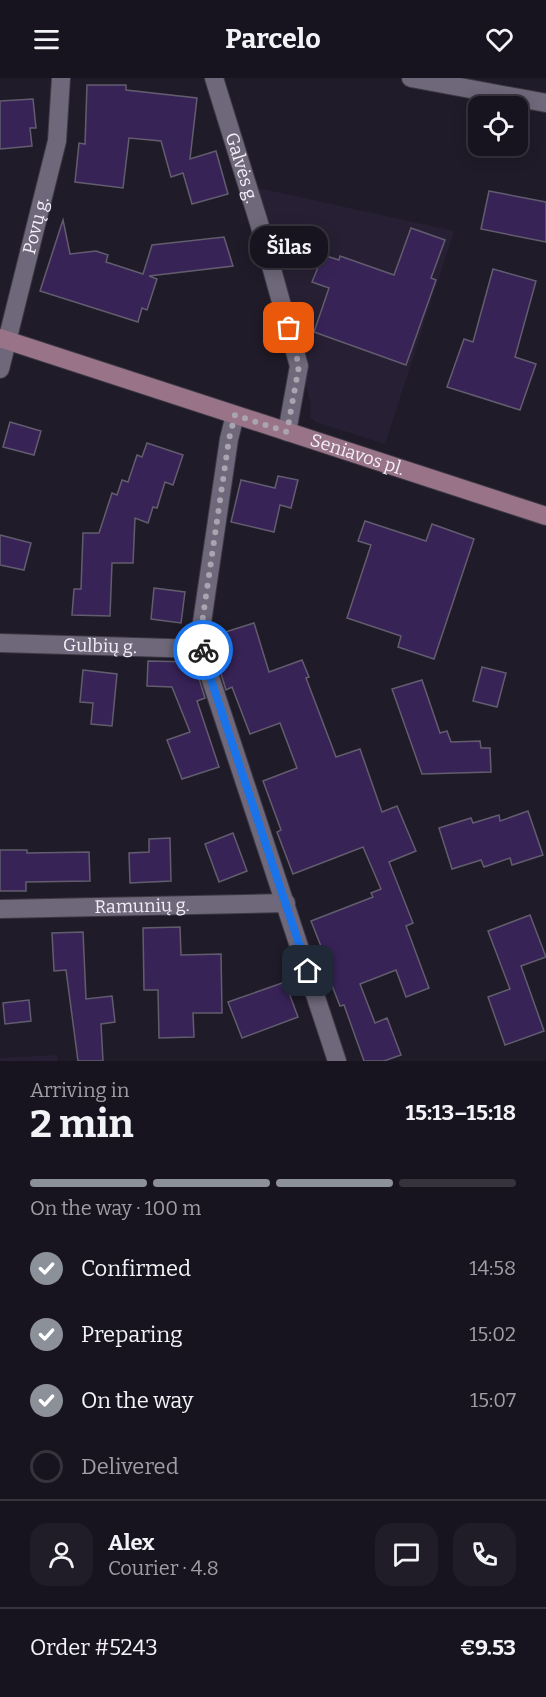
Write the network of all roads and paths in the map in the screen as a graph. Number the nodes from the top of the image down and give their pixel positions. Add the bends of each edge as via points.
1 (61, 78) edge
2 (213, 78) edge
3 (411, 78) edge
4 (546, 103) edge
5 (3, 339) edge
6 (0, 369) edge
7 (235, 415) junction
8 (287, 432) junction
9 (546, 516) edge
10 (0, 643) edge
11 (202, 649) junction
12 (286, 903) junction
13 (0, 909) edge
14 (337, 1061) edge

1 - 5 street, Povų g. via 57,141
2 - 8 street, Galvės g. via 299,366
3 - 4 street
5 - 6 street, Povų g.
5 - 7 street, Seniavos pl.
7 - 8 street, Seniavos pl.
7 - 11 street via 201,630
8 - 9 street, Seniavos pl.
10 - 11 street, Gulbių g.
11 - 12 street
12 - 13 street, Ramunių g.
12 - 14 street

